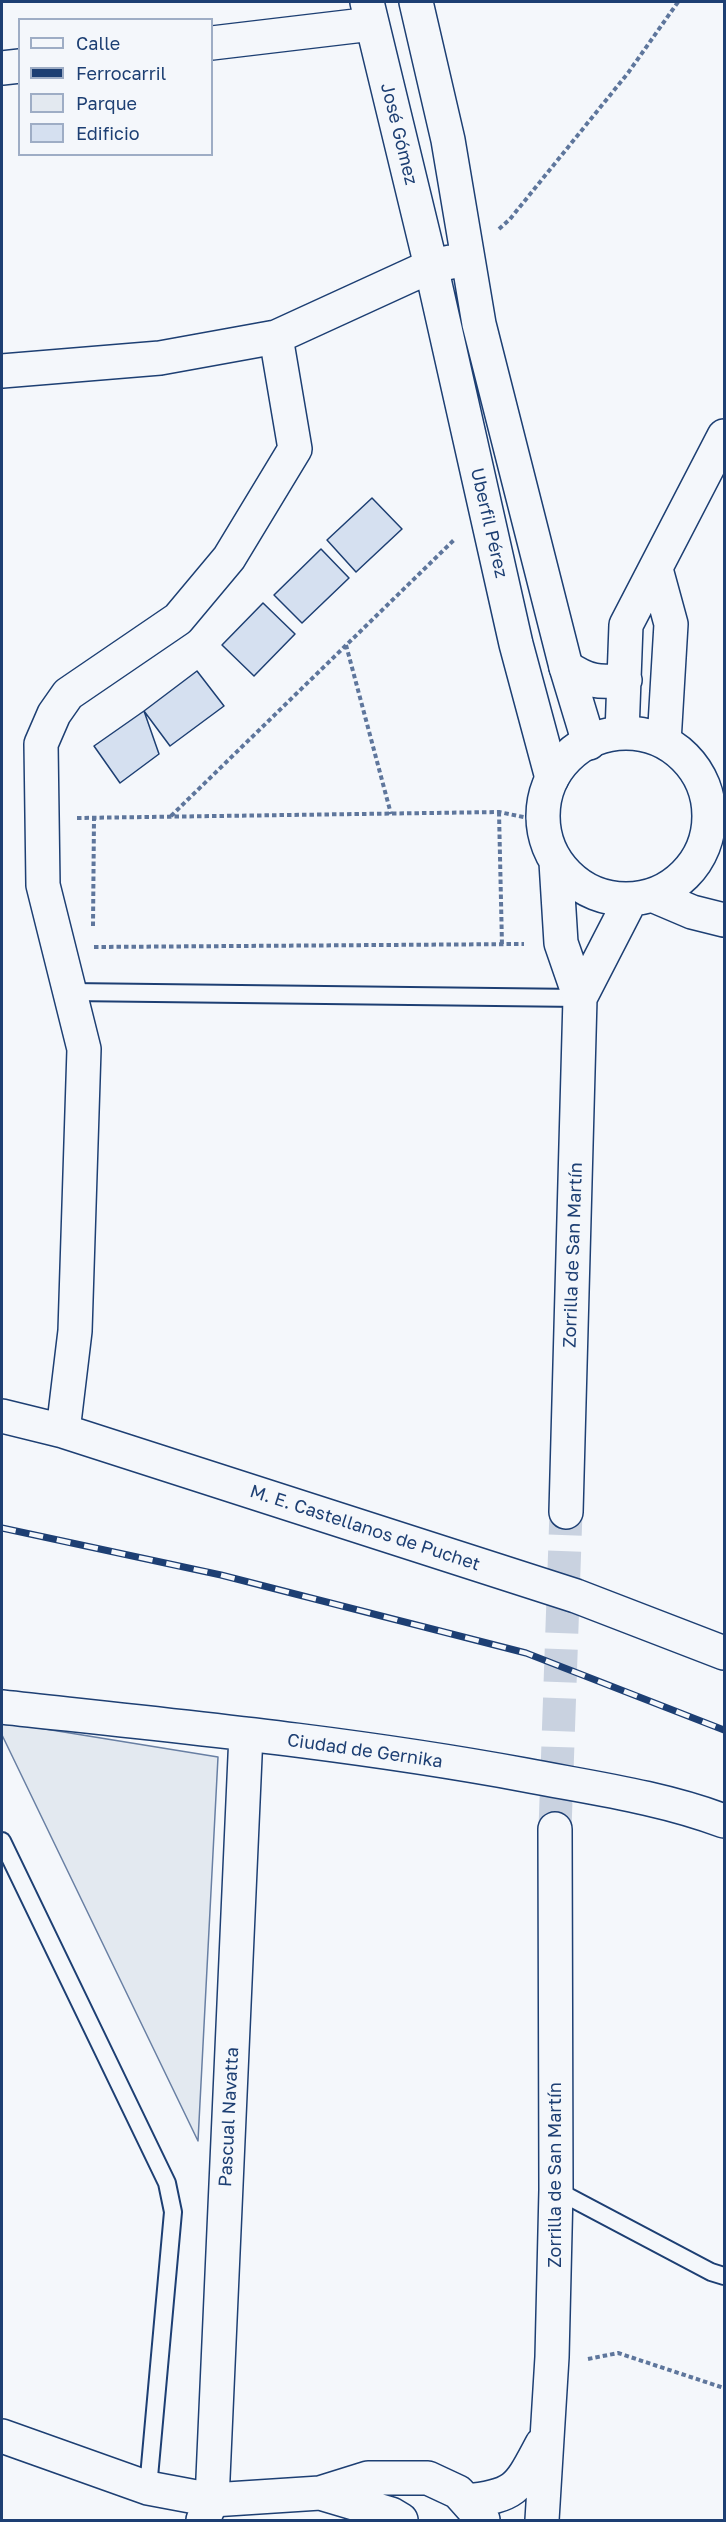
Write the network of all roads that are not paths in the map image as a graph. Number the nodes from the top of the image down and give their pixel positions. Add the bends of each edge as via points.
1 (416, 2) edge
2 (369, 13) edge
3 (213, 43) edge
4 (18, 66) edge
5 (2, 68) edge
6 (467, 258) junction
7 (431, 266) junction
8 (276, 337) junction
9 (2, 371) edge
10 (724, 436) edge
11 (656, 569) junction
12 (566, 668) junction
13 (625, 680) junction
14 (622, 733) junction
15 (664, 742) junction
16 (589, 743) junction
17 (552, 778) junction
18 (716, 843) edge
19 (556, 862) junction
20 (642, 897) junction
21 (724, 920) edge
22 (70, 992) junction
23 (580, 998) junction
24 (2, 1416) edge
25 (63, 1431) junction
26 (566, 1512) tunnel mouth
27 (724, 1653) edge
28 (2, 1707) edge
29 (246, 1734) junction
30 (724, 1821) edge
31 (555, 1829) tunnel mouth
32 (2, 1841) edge
33 (556, 2190) junction
34 (724, 2276) edge
35 (547, 2435) junction
36 (2, 2436) edge
37 (148, 2488) junction
38 (320, 2493) junction
39 (208, 2510) edge
40 (475, 2511) edge
41 (402, 2520) edge
42 (543, 2520) edge

1 - 6 street via 448,140
2 - 3 street
2 - 7 street, José Gómez
4 - 5 street
6 - 7 street
6 - 12 street via 479,324
7 - 8 street
7 - 17 street, Uberfil Pérez via 516,644
8 - 9 street via 160,358
8 - 22 street via 295,448 229,558 178,619 68,694 41,744 43,885
10 - 11 street
11 - 13 street via 626,625
11 - 15 street via 671,624
12 - 13 street via 592,681
12 - 16 street
13 - 14 street
14 - 15 street
14 - 16 street
15 - 18 street via 696,770 706,790
16 - 17 street via 565,761
17 - 19 street via 543,821
18 - 20 street via 700,854 672,886
19 - 20 street via 571,879 589,890 609,898
19 - 23 street, Zorrilla de San Martín via 561,943
20 - 21 street
20 - 23 street, Zorrilla de San Martín
22 - 23 lane
22 - 25 street via 84,1049 75,1331
23 - 26 street, Zorrilla de San Martín
24 - 25 street, M. E. Castellanos de Puchet
25 - 27 street, M. E. Castellanos de Puchet via 576,1596
28 - 29 street, Ciudad de Gernika
29 - 30 street, Ciudad de Gernika via 469,1765 687,1807
29 - 39 street, Pascual Navatta
31 - 33 street, Zorrilla de San Martín
32 - 37 lane via 167,2183 173,2212
33 - 34 lane
33 - 35 street, Zorrilla de San Martín
35 - 40 street via 522,2482
35 - 42 street, Zorrilla de San Martín
36 - 37 street
37 - 39 street
38 - 39 street
38 - 40 street via 368,2478 428,2478 458,2492
38 - 41 street

